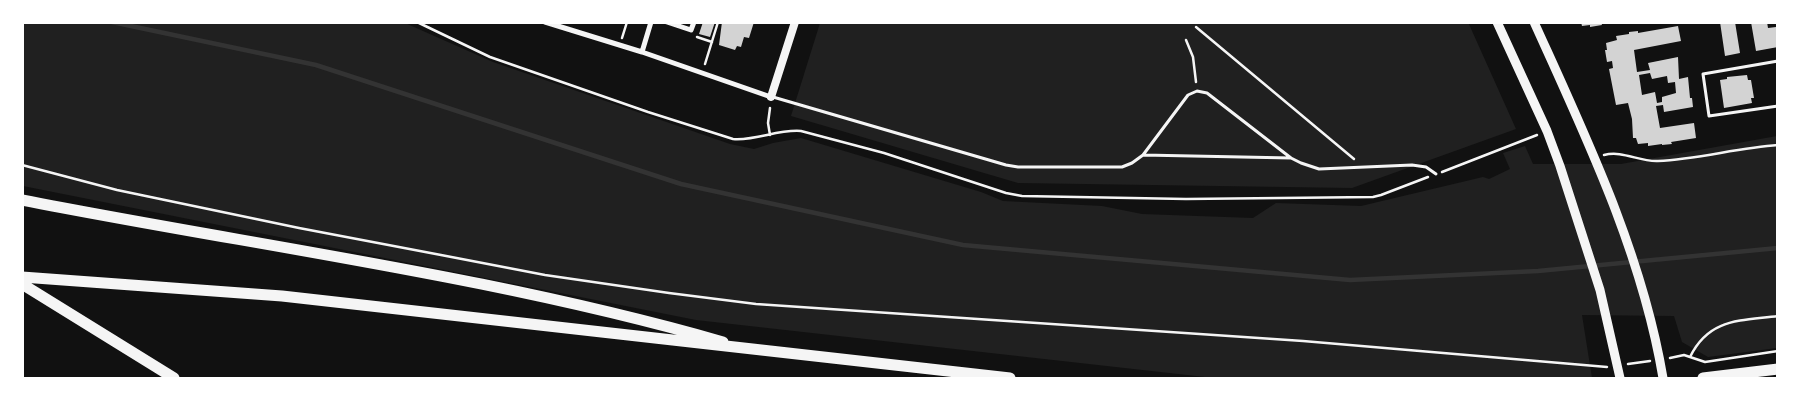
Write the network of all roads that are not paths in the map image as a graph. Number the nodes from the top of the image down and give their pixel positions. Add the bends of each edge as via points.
1 (545, 22) edge
2 (651, 22) edge
3 (667, 22) edge
4 (694, 22) edge
5 (795, 22) edge
6 (1497, 22) edge
7 (1534, 22) edge
8 (642, 52) junction
9 (1778, 61) edge
10 (771, 97) junction
11 (1778, 106) edge
12 (1143, 155) junction
13 (1291, 158) junction
14 (1436, 174) dead end
15 (22, 200) edge
16 (22, 277) edge
17 (22, 284) edge
18 (756, 351) junction
19 (1778, 369) edge
20 (174, 378) edge
21 (1010, 378) edge
22 (1620, 378) edge
23 (1663, 378) edge
24 (1703, 378) edge

1 - 8 street
2 - 8 street
3 - 4 street via 691,30
5 - 10 street
6 - 22 main road via 1560,166 1595,271
7 - 23 main road via 1596,160 1637,272
8 - 10 street
9 - 11 lane via 1703,74 1709,116
10 - 12 lane via 1018,167 1122,167
12 - 13 lane
12 - 13 lane via 1188,95 1197,91 1207,93
13 - 14 lane via 1319,169 1412,165 1426,167
15 - 18 highway via 564,300
16 - 18 highway via 282,296
17 - 20 highway
18 - 21 highway
19 - 24 highway

